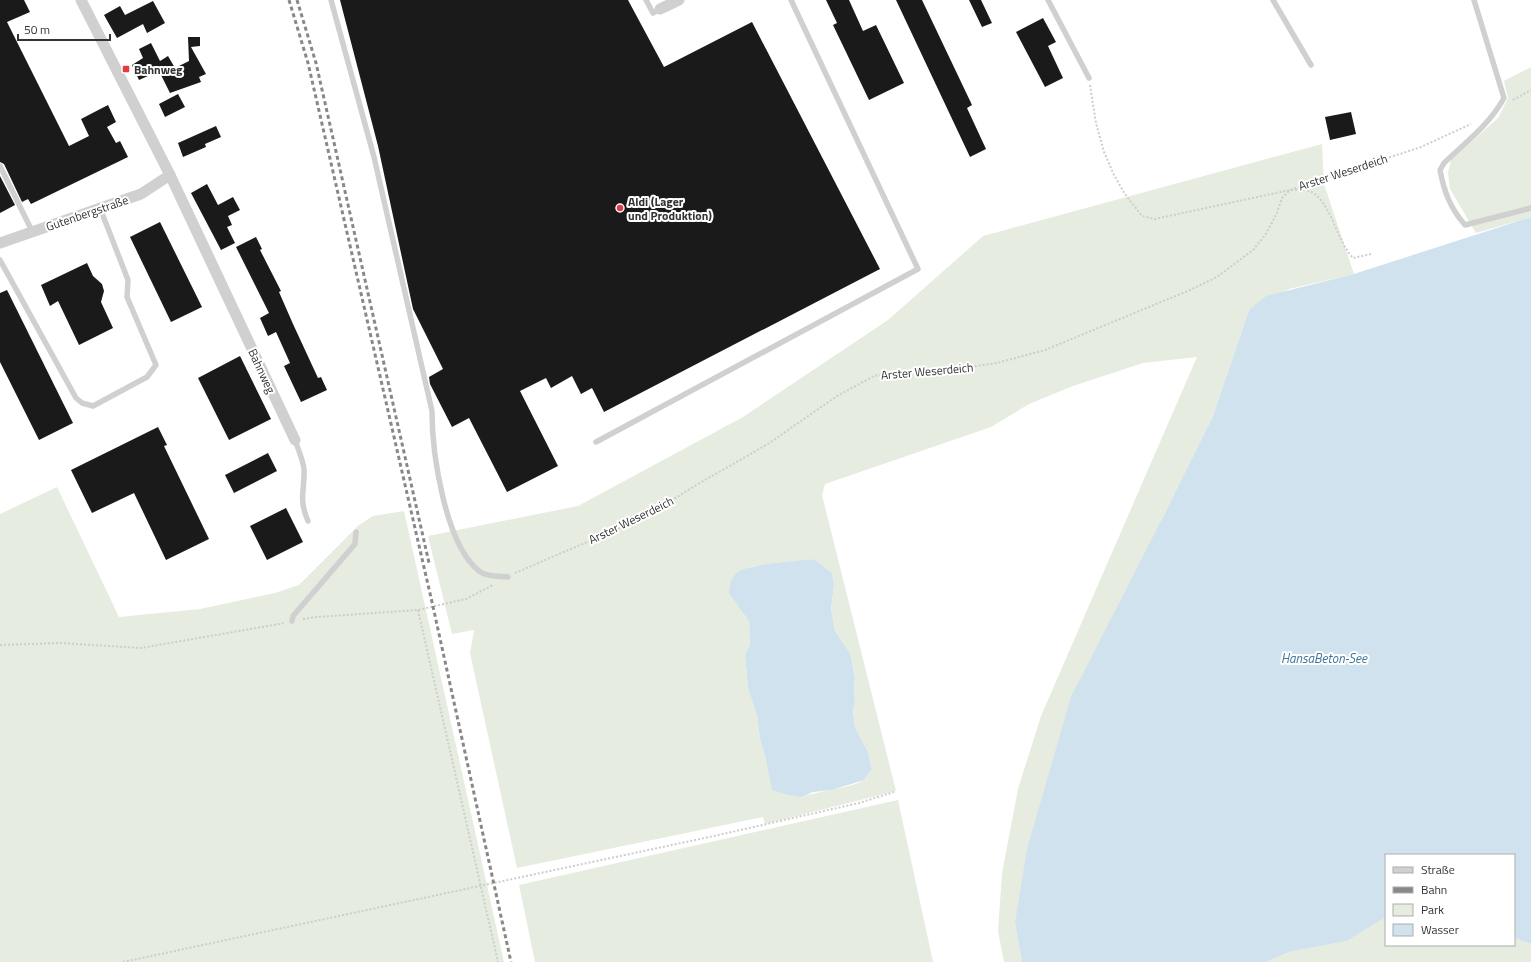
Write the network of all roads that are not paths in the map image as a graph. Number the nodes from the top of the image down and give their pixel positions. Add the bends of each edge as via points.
1 (81, 0) edge
2 (331, 0) edge
3 (646, 0) edge
4 (679, 0) edge
5 (791, 0) edge
6 (1048, 0) edge
7 (1273, 0) edge
8 (1474, 0) edge
9 (660, 9) joint
10 (1311, 65) dead end
11 (1089, 78) road end
12 (0, 166) edge
13 (170, 175) junction
14 (100, 208) junction
15 (1531, 208) edge
16 (32, 231) junction
17 (0, 243) edge
18 (0, 260) edge
19 (295, 440) joint
20 (596, 442) dead end
21 (308, 521) dead end
22 (356, 532) dead end
23 (508, 576) road end
24 (292, 621) road end

1 - 13 street, Bahnweg
2 - 23 lane via 376,165 432,411 432,438 445,505 459,546 480,572
3 - 9 lane via 653,13
4 - 9 street
5 - 20 lane via 918,269
6 - 11 lane
7 - 10 lane
8 - 15 lane via 1504,98 1488,121 1444,163 1440,170 1444,192 1456,215 1465,225
12 - 16 lane
13 - 14 street, Gutenbergstraße via 141,194
13 - 19 street, Bahnweg
14 - 16 street, Gutenbergstraße
14 - 18 lane via 128,280 127,297 156,365 147,378 93,406 82,403 76,398
16 - 17 street, Gutenbergstraße
19 - 21 lane via 304,469 302,508
22 - 24 lane via 355,544 293,616

